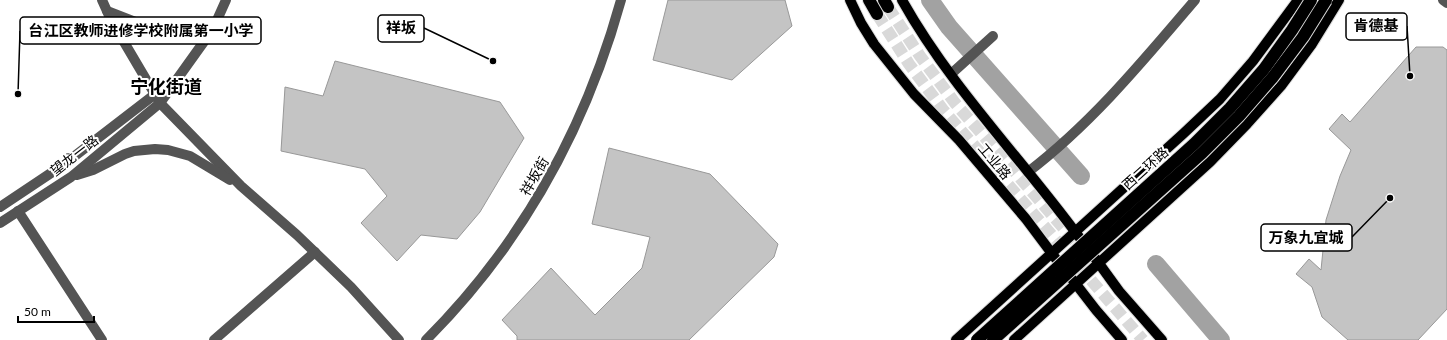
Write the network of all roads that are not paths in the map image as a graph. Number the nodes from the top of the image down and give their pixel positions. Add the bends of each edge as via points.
1 (102, 0) edge
2 (226, 0) edge
3 (622, 0) edge
4 (850, 0) edge
5 (869, 0) edge
6 (902, 0) edge
7 (1195, 0) edge
8 (1298, 0) edge
9 (1311, 0) edge
10 (1326, 0) edge
11 (1339, 0) edge
12 (1443, 0) edge
13 (1447, 3) edge
14 (107, 11) junction
15 (877, 14) tunnel mouth
16 (213, 29) junction
17 (993, 36) dead end
18 (951, 74) junction
19 (157, 99) junction
20 (1028, 172) junction
21 (71, 177) junction
22 (241, 186) junction
23 (0, 207) edge
24 (18, 212) junction
25 (0, 223) edge
26 (1075, 232) junction
27 (315, 252) junction
28 (1052, 254) junction
29 (1098, 263) junction
30 (1076, 284) junction
31 (102, 340) edge
32 (214, 340) edge
33 (399, 340) edge
34 (426, 340) edge
35 (956, 340) edge
36 (977, 340) edge
37 (993, 340) edge
38 (1014, 340) edge
39 (1122, 340) edge
40 (1162, 340) edge

1 - 14 street
2 - 16 street
3 - 34 street, 祥坂街 via 592,90 552,173 496,261
4 - 28 main road, 工业路 via 874,44 914,94 959,140 1026,219
5 - 15 highway
6 - 18 main road, 工业路 via 931,48
7 - 20 street via 1141,64 1095,112
8 - 26 main road via 1220,99
9 - 36 highway, 西二环路, bridge via 1264,69 1230,108 1194,144
10 - 37 highway, 西二环路, bridge via 1303,38 1239,116 1202,153
11 - 29 main road via 1312,44 1281,86 1247,124 1210,162
12 - 13 street
14 - 16 street via 161,32 180,33
14 - 19 street
16 - 19 street
17 - 18 street
18 - 20 main road, 工业路
19 - 21 street, 望龙一路
19 - 22 street
19 - 23 street, 望龙一路
20 - 26 main road, 工业路
21 - 22 street via 93,170 125,154 155,149 190,156
21 - 24 street, 望龙一路
22 - 27 street
24 - 25 street, 望龙一路
24 - 31 street
26 - 28 main road
26 - 29 main road, 工业路
27 - 32 street
27 - 33 street
28 - 30 main road, 工业路
28 - 35 main road
29 - 30 main road
29 - 40 main road, 工业路
30 - 38 main road
30 - 39 main road, 工业路

